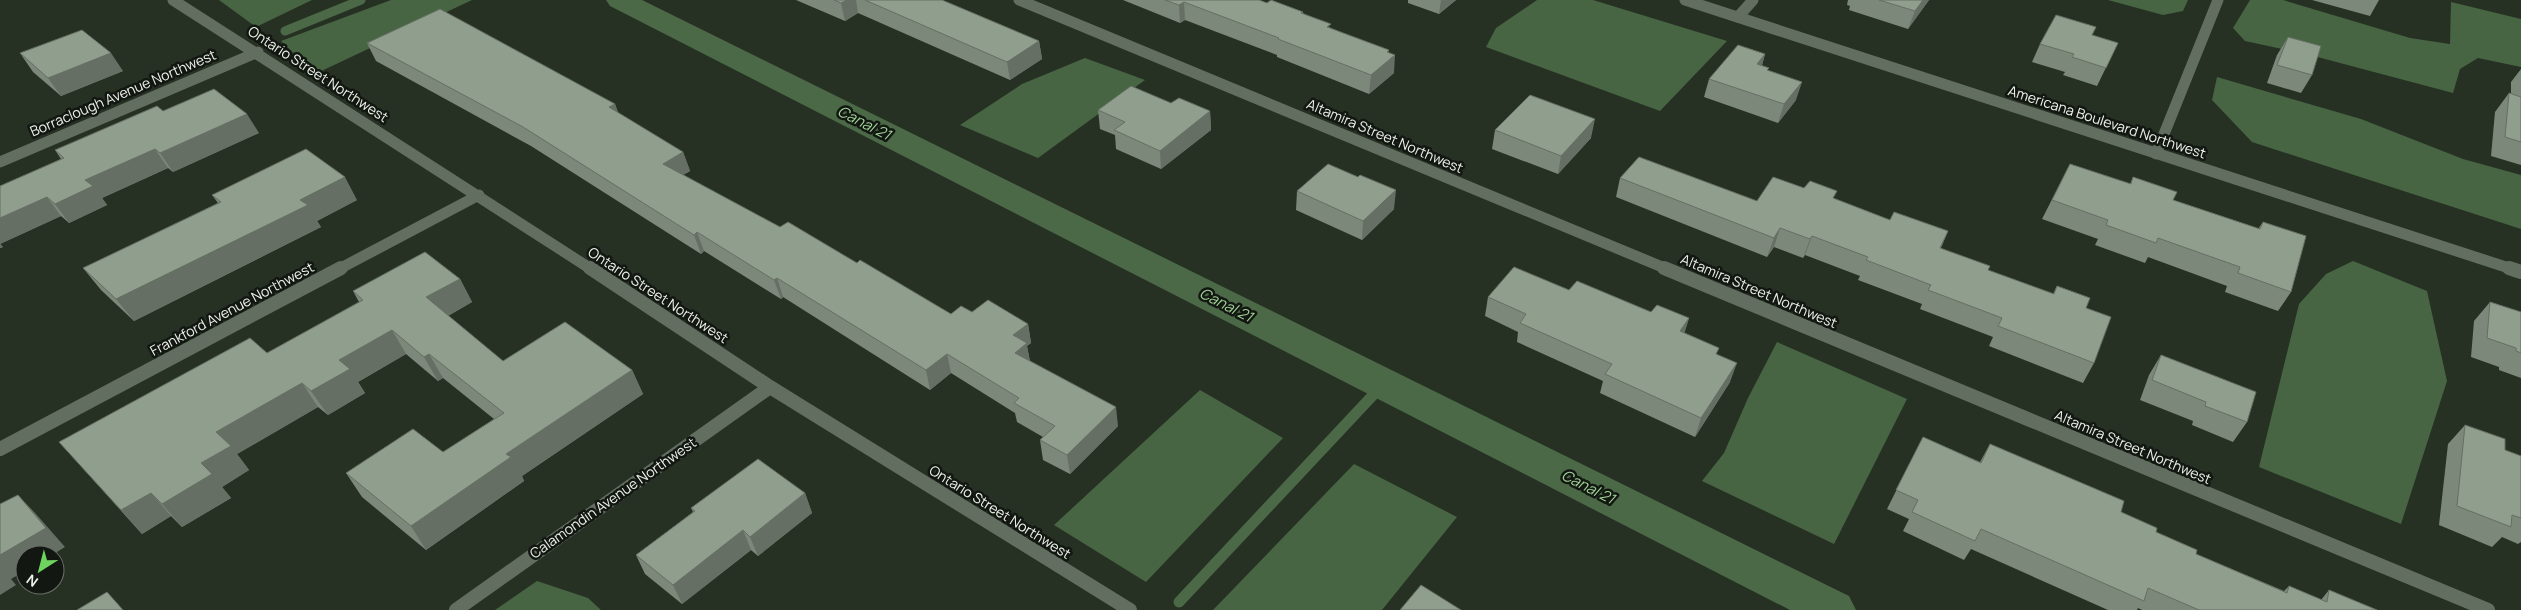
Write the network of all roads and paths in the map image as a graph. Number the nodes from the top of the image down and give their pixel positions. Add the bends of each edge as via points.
1 (173, 0) edge
2 (1019, 0) edge
3 (1685, 0) edge
4 (1753, 0) edge
5 (2218, 0) edge
6 (1738, 17) junction
7 (258, 52) junction
8 (2156, 154) junction
9 (0, 162) edge
10 (479, 195) junction
11 (2521, 272) edge
12 (770, 387) junction
13 (0, 450) edge
14 (456, 610) edge
15 (1130, 610) edge
16 (2488, 610) edge

1 - 7 street, Ontario Street Northwest
2 - 16 street, Altamira Street Northwest
3 - 6 street, Americana Boulevard Northwest
4 - 6 street
5 - 8 street
6 - 8 street, Americana Boulevard Northwest
7 - 9 street, Borraclough Avenue Northwest
7 - 10 street, Ontario Street Northwest
8 - 11 street, Americana Boulevard Northwest
10 - 12 street, Ontario Street Northwest
10 - 13 street, Frankford Avenue Northwest
12 - 14 street, Calamondin Avenue Northwest
12 - 15 street, Ontario Street Northwest

